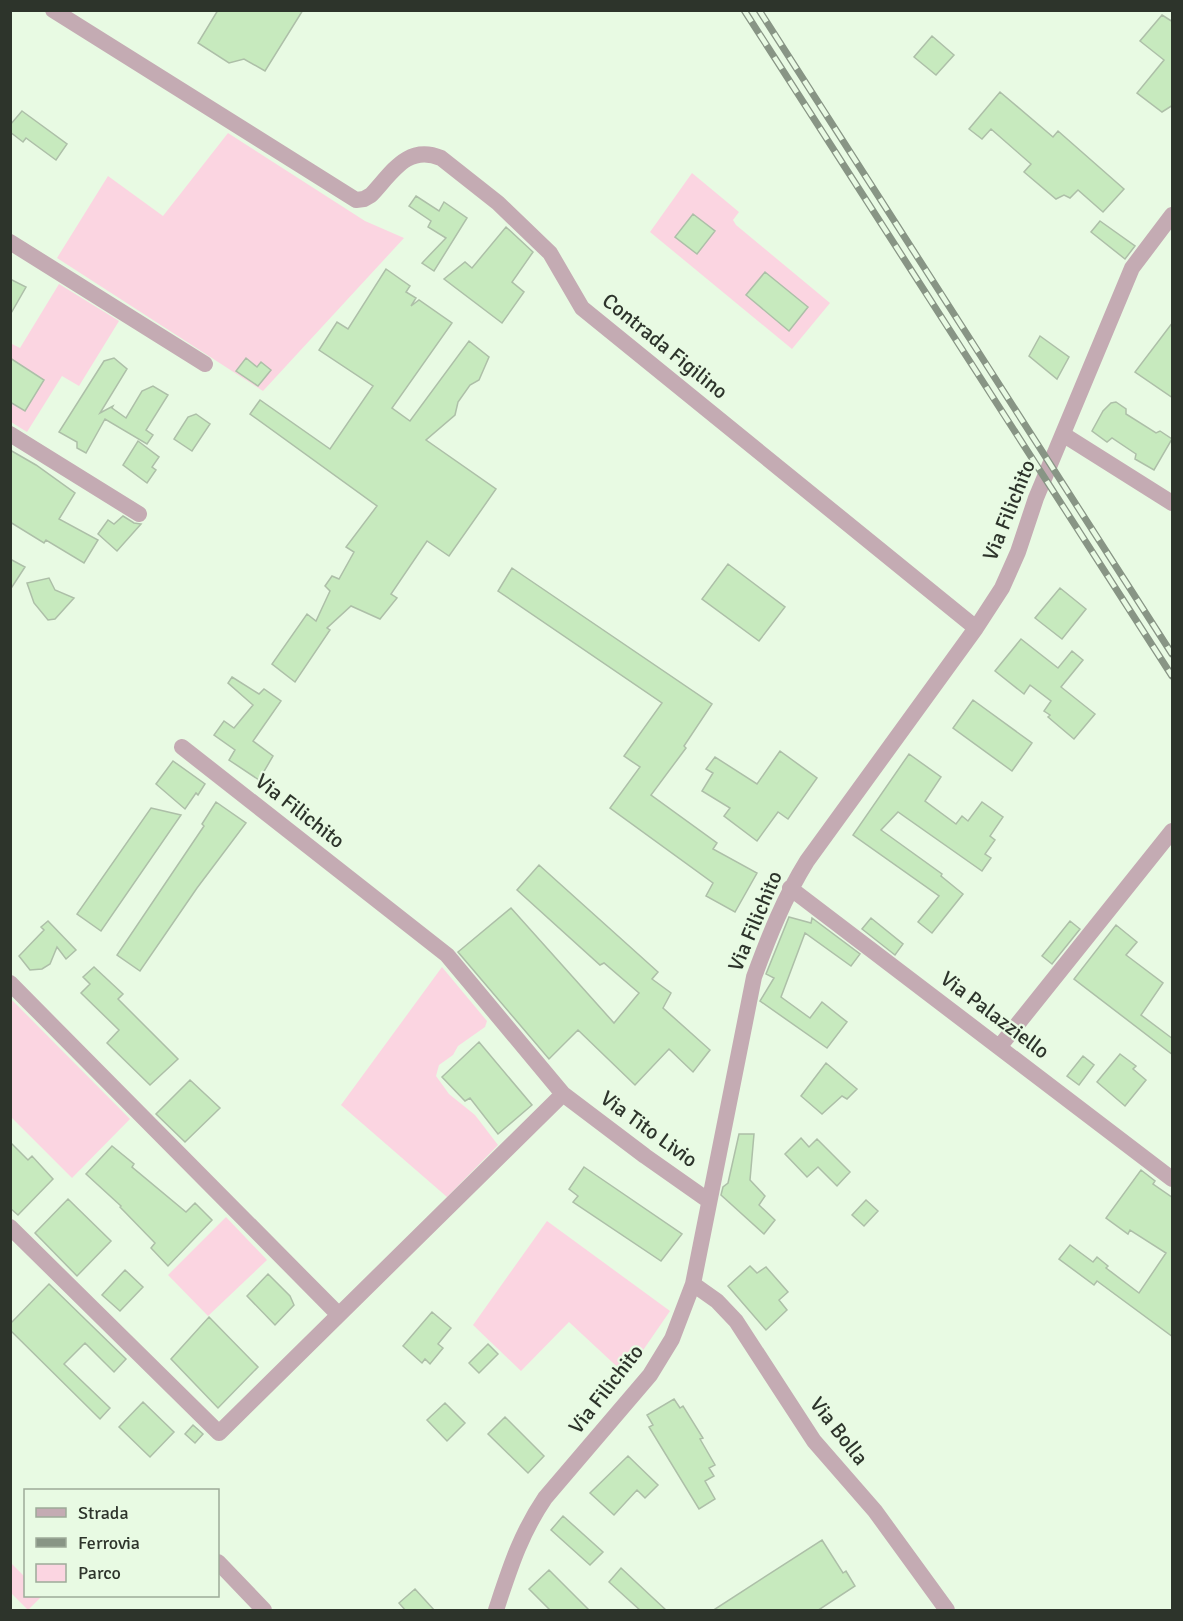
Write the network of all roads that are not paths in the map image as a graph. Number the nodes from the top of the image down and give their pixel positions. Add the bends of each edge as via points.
1 (53, 10) edge
2 (1173, 216) edge
3 (10, 242) edge
4 (205, 364) dead end
5 (10, 434) edge
6 (1064, 435) junction
7 (1173, 503) edge
8 (139, 514) dead end
9 (976, 628) junction
10 (182, 747) dead end
11 (1173, 831) edge
12 (790, 888) junction
13 (10, 983) edge
14 (1000, 1046) junction
15 (562, 1094) junction
16 (1173, 1179) edge
17 (709, 1201) junction
18 (10, 1227) edge
19 (693, 1284) junction
20 (338, 1314) junction
21 (219, 1563) edge
22 (264, 1611) edge
23 (496, 1611) edge
24 (947, 1611) edge

1 - 9 street, Contrada Figilino via 356,200 371,195 410,156 420,153 441,158 550,253 582,308
2 - 6 street, Via Filichito via 1132,268
3 - 4 street
5 - 8 street
6 - 7 street
6 - 9 street, Via Filichito via 1002,588
9 - 12 street, Via Filichito
10 - 15 street, Via Filichito via 447,955
11 - 14 street
12 - 14 street, Via Palazziello
12 - 17 street, Via Filichito via 754,977
13 - 20 street
14 - 16 street, Via Palazziello
15 - 17 street, Via Tito Livio
15 - 20 street
17 - 19 street, Via Filichito
18 - 20 street via 219,1433
19 - 23 street, Via Filichito via 672,1339 650,1375 532,1517 522,1534
19 - 24 street, Via Bolla via 717,1300 736,1321 814,1441 875,1511
21 - 22 street

